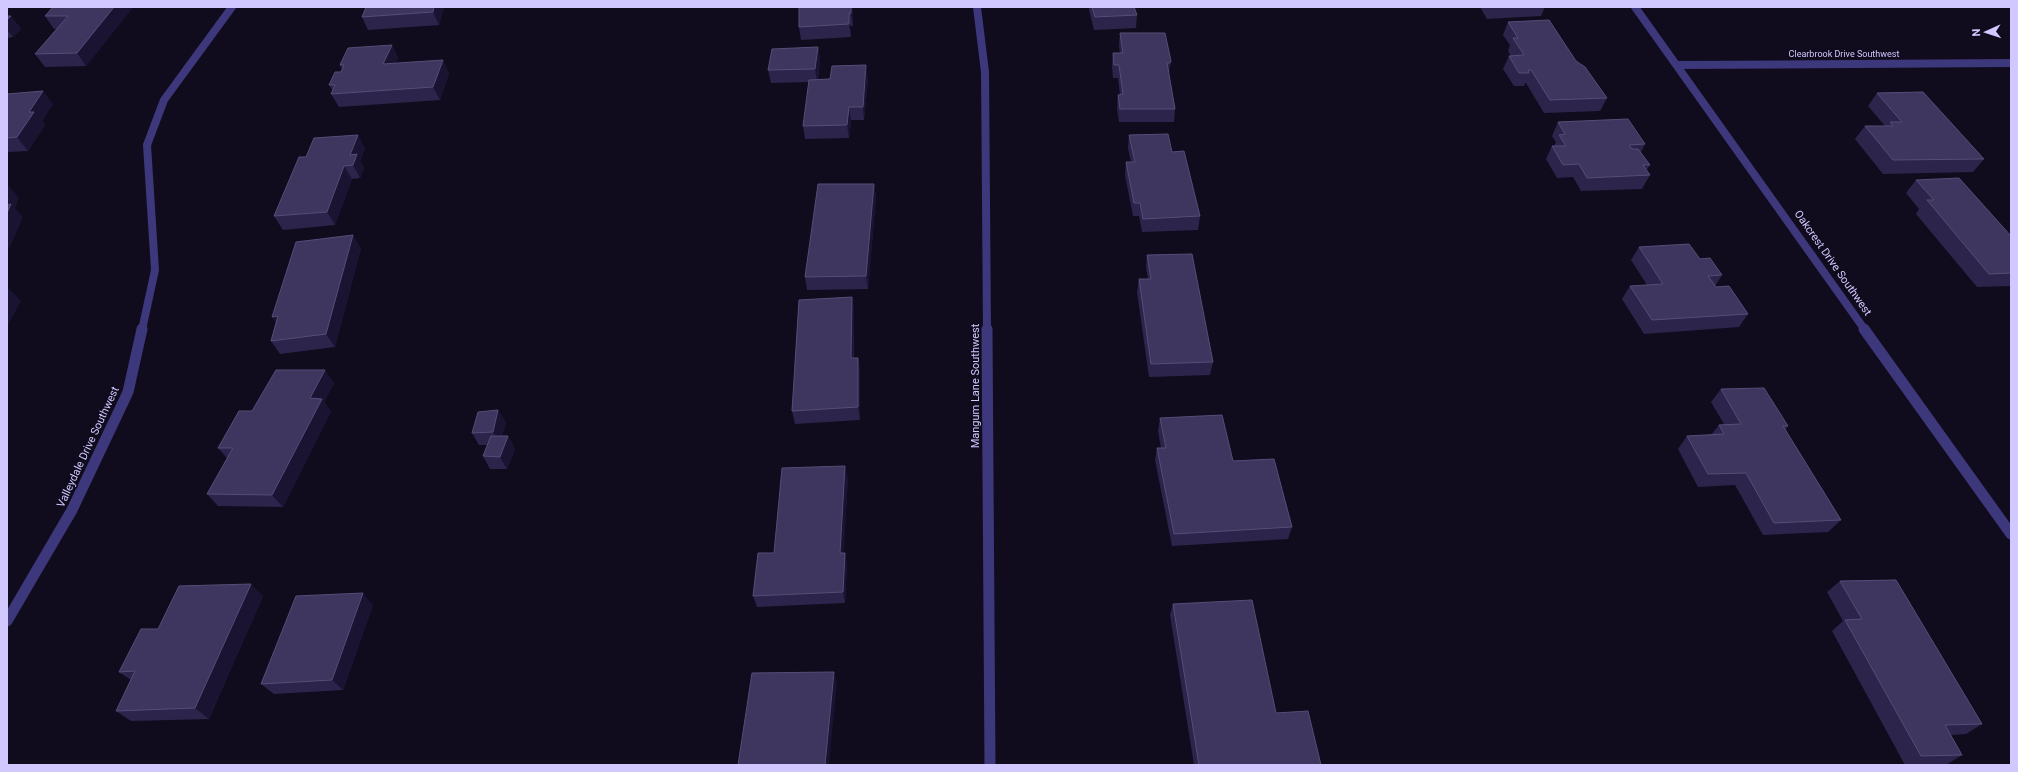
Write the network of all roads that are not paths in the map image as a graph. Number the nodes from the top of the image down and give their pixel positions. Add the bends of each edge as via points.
1 (232, 7) edge
2 (977, 7) edge
3 (1635, 7) edge
4 (2011, 63) edge
5 (1677, 65) junction
6 (2011, 534) edge
7 (7, 621) edge
8 (990, 765) edge

1 - 7 street, Valleydale Drive Southwest via 164,100 147,146 155,270 128,392 72,510
2 - 8 street, Mangum Lane Southwest via 985,72
3 - 5 street, Oakcrest Drive Southwest
4 - 5 street, Clearbrook Drive Southwest
5 - 6 street, Oakcrest Drive Southwest

